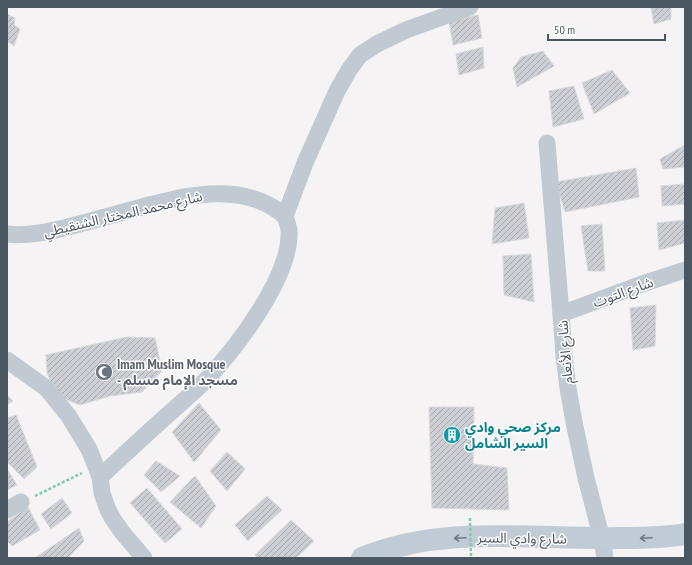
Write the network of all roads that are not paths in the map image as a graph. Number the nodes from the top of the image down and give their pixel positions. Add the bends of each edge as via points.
1 (470, 7) edge
2 (547, 143) dead end
3 (285, 216) junction
4 (7, 234) edge
5 (685, 270) edge
6 (561, 314) junction
7 (7, 360) edge
8 (98, 472) junction
9 (685, 534) edge
10 (603, 548) edge
11 (144, 558) edge
12 (362, 558) edge

1 - 3 street via 406,30 360,55 337,91
2 - 6 street, شارع الأنعام
3 - 4 street, شارع محمد المختار الشنقيطي via 264,202 240,195 199,195 177,198 54,231
3 - 8 street via 289,238 286,257 270,293 233,349 205,380
5 - 6 street, شارع التوت
6 - 10 street, شارع الأنعام via 564,356 574,422
7 - 8 street via 46,388 55,398 89,449
8 - 11 street via 108,510
9 -> 10 main road, شارع وادي السير via 646,538
10 -> 12 main road, شارع وادي السير via 484,536 415,542

